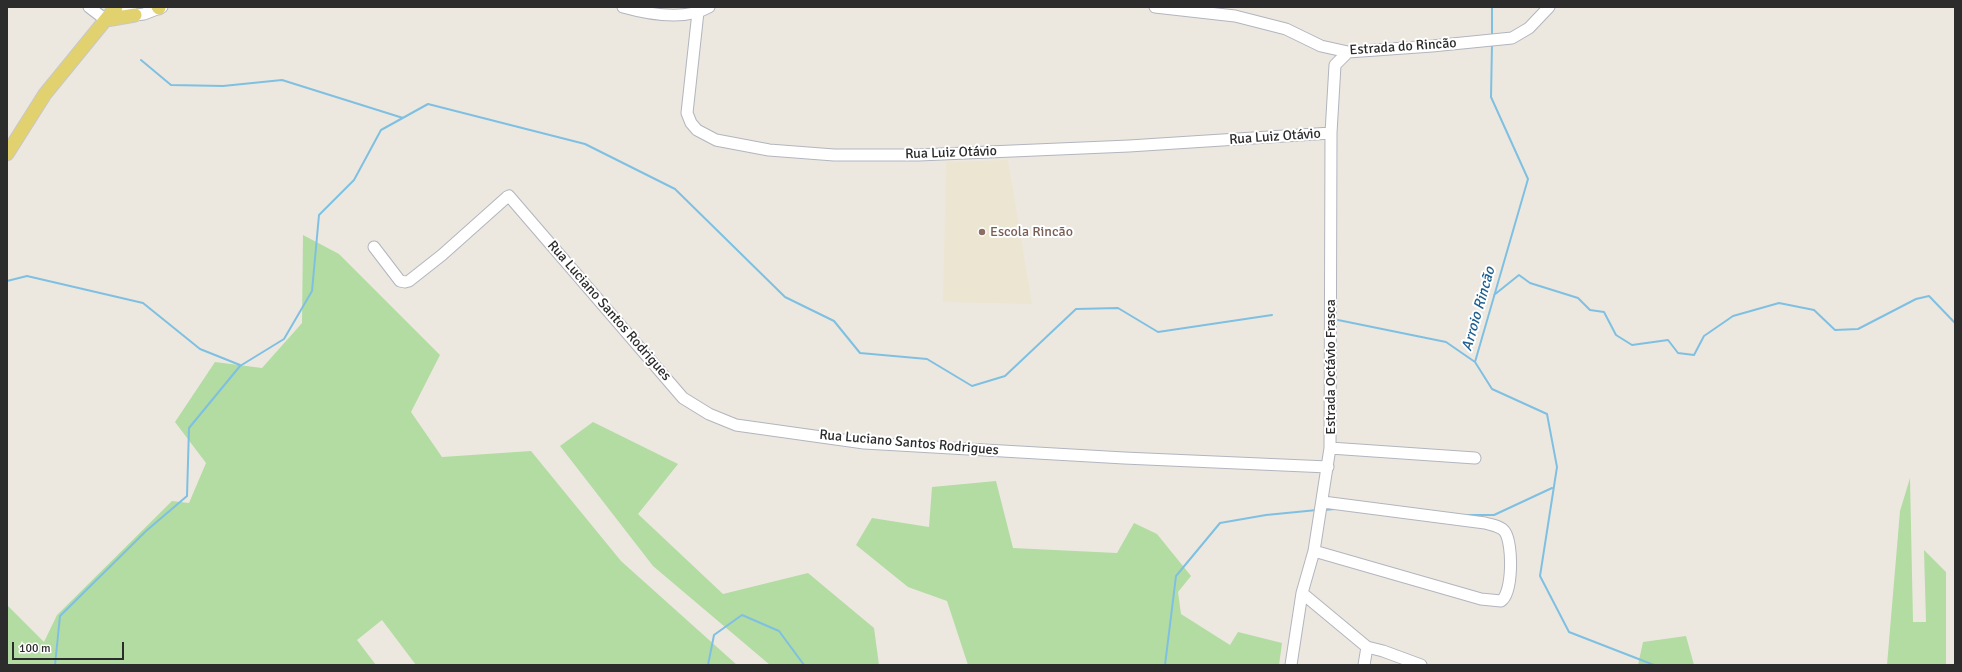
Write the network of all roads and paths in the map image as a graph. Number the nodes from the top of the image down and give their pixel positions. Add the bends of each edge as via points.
1 (89, 7) edge
2 (116, 7) edge
3 (159, 7) edge
4 (623, 7) edge
5 (709, 7) edge
6 (1155, 7) edge
7 (1549, 7) edge
8 (1216, 10) edge
9 (131, 11) edge
10 (698, 12) junction
11 (106, 20) junction
12 (1321, 46) junction
13 (1348, 52) junction
14 (1335, 65) junction
15 (1331, 133) junction
16 (7, 154) edge
17 (374, 247) dead end
18 (1330, 448) junction
19 (1475, 458) dead end
20 (1328, 468) junction
21 (1323, 502) junction
22 (1314, 551) junction
23 (1302, 593) junction
24 (1367, 647) junction
25 (1291, 665) edge
26 (1364, 665) edge
27 (1421, 665) edge

1 - 11 street
2 - 11 main road
3 - 9 street via 144,14
4 - 10 street via 645,14 672,15
5 - 10 street
6 - 8 street, Estrada do Rincão
7 - 13 street, Estrada do Rincão via 1529,28 1512,38
8 - 12 street, Estrada do Rincão via 1286,29
9 - 11 main road
10 - 15 street, Rua Luiz Otávio via 687,113 697,130 716,140 769,150 834,155 919,156
11 - 16 main road via 45,94
12 - 13 street, Estrada do Rincão
12 - 14 street
13 - 14 street
14 - 15 street, Estrada Octávio Frasca
15 - 18 street, Estrada Octávio Frasca
17 - 20 street, Rua Luciano Santos Rodrigues via 400,281 409,281 442,256 509,196 683,398 709,414 736,425 864,442
18 - 19 street
18 - 20 street, Estrada Octávio Frasca
20 - 21 street, Estrada Octávio Frasca
21 - 22 street, Estrada Octávio Frasca
21 - 22 street via 1485,523 1501,528 1508,538 1510,550 1508,591 1501,601 1486,600
22 - 23 street, Estrada Octávio Frasca
23 - 24 street
23 - 25 street, Estrada Octávio Frasca
24 - 26 street
24 - 27 street

